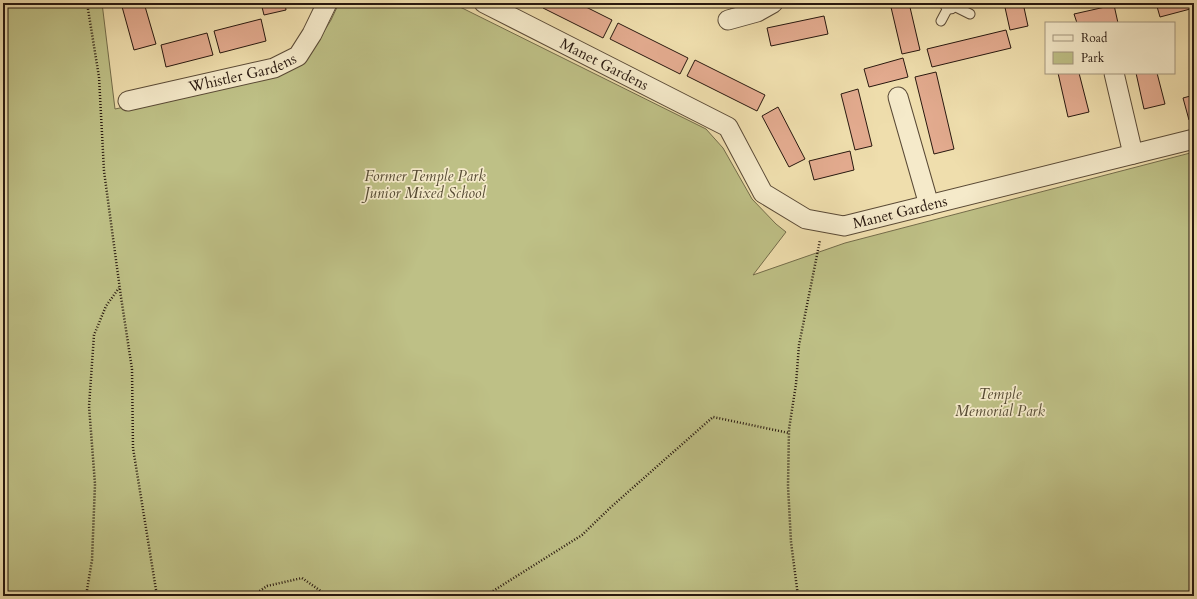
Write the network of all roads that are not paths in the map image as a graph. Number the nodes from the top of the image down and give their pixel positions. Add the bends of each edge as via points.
1 (327, 3) edge
2 (484, 3) edge
3 (773, 3) edge
4 (950, 4) edge
5 (508, 8) edge
6 (970, 14) dead end
7 (728, 20) dead end
8 (941, 22) dead end
9 (1114, 74) edge
10 (898, 97) dead end
11 (128, 101) dead end
12 (1194, 139) edge
13 (1133, 154) junction
14 (929, 205) junction

1 - 11 street, Whistler Gardens via 298,56 274,68
2 - 5 street, Manet Gardens
3 - 7 street via 757,12
4 - 6 lane
4 - 8 lane
5 - 14 street, Manet Gardens via 728,127 763,193 806,219 844,226
9 - 13 street
10 - 14 street
12 - 13 street, Manet Gardens
13 - 14 street, Manet Gardens

